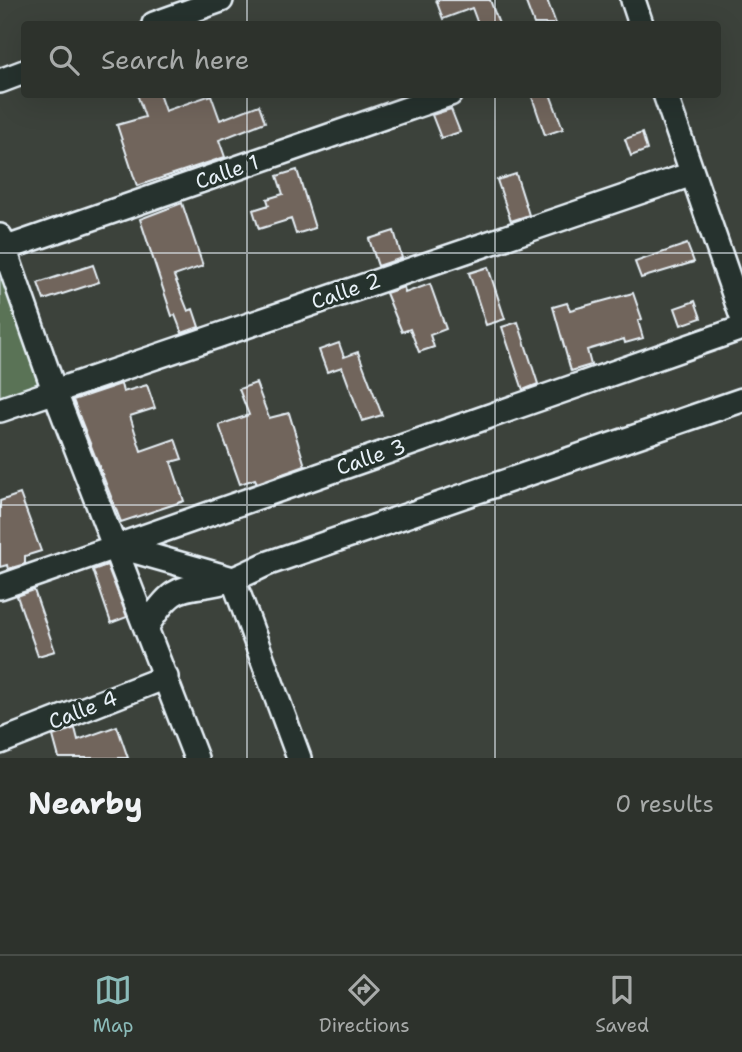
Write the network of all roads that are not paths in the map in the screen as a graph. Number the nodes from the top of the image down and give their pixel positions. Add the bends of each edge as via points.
1 (221, 0) edge
2 (633, 0) edge
3 (162, 21) edge
4 (640, 21) edge
5 (21, 73) edge
6 (0, 81) edge
7 (438, 98) edge
8 (666, 98) edge
9 (692, 174) junction
10 (2, 242) edge
11 (742, 317) edge
12 (742, 328) edge
13 (54, 390) junction
14 (742, 401) edge
15 (0, 410) edge
16 (113, 545) junction
17 (233, 579) junction
18 (0, 587) edge
19 (146, 628) junction
20 (166, 677) junction
21 (0, 742) edge
22 (196, 758) edge
23 (299, 758) edge

1 - 3 street
2 - 4 street
5 - 6 street
7 - 10 street, Calle 1
8 - 9 street
9 - 11 street
9 - 13 street, Calle 2
10 - 13 street
12 - 16 street, Calle 3
13 - 15 street, Calle 2
13 - 16 street
14 - 17 street
16 - 17 street
16 - 18 street, Calle 3
16 - 19 street
17 - 19 street via 181,587 160,604
17 - 23 street
19 - 20 street
20 - 21 street, Calle 4
20 - 22 street

